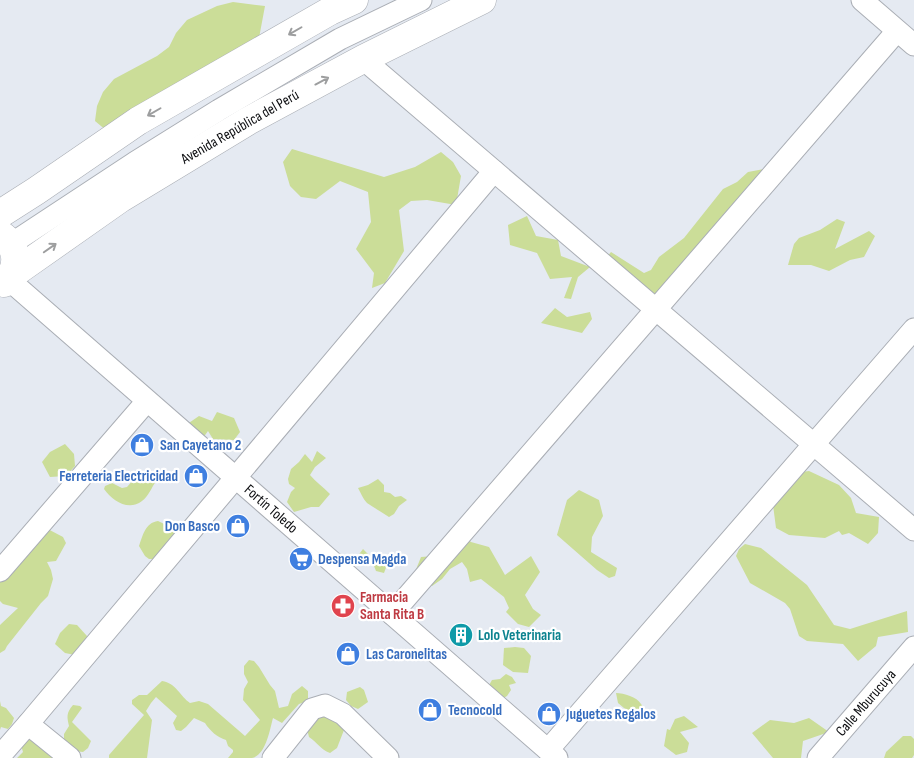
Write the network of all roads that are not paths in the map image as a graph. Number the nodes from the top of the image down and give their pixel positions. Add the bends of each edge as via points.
1 (421, 0) edge
2 (482, 0) edge
3 (862, 0) edge
4 (335, 4) edge
5 (897, 30) junction
6 (914, 45) edge
7 (363, 59) junction
8 (494, 171) junction
9 (0, 214) edge
10 (5, 240) edge
11 (6, 280) edge
12 (656, 309) junction
13 (914, 329) edge
14 (147, 401) junction
15 (814, 444) junction
16 (236, 478) junction
17 (914, 530) edge
18 (0, 571) edge
19 (392, 614) junction
20 (914, 647) edge
21 (28, 724) junction
22 (553, 754) edge
23 (0, 756) edge
24 (70, 758) edge
25 (273, 758) edge
26 (388, 758) edge
27 (818, 758) edge

1 - 10 street via 340,39
2 - 7 highway, Avenida República del Perú
3 - 5 street
4 -> 9 highway via 138,121
5 - 6 street
5 - 12 street
7 - 8 street
11 -> 7 highway, Avenida República del Perú via 121,198 248,121
8 - 12 street
8 - 16 street
10 - 11 highway via 16,261
11 - 14 street, Fortín Toledo
12 - 15 street
12 - 19 street
13 - 15 street
14 - 16 street, Fortín Toledo
14 - 18 street
15 - 17 street
15 - 22 street
16 - 19 street, Fortín Toledo
16 - 21 street
19 - 22 street, Fortín Toledo
20 - 27 street, Calle Mburucuya
21 - 23 street
21 - 24 street
25 - 26 street via 312,709 325,705 343,714

